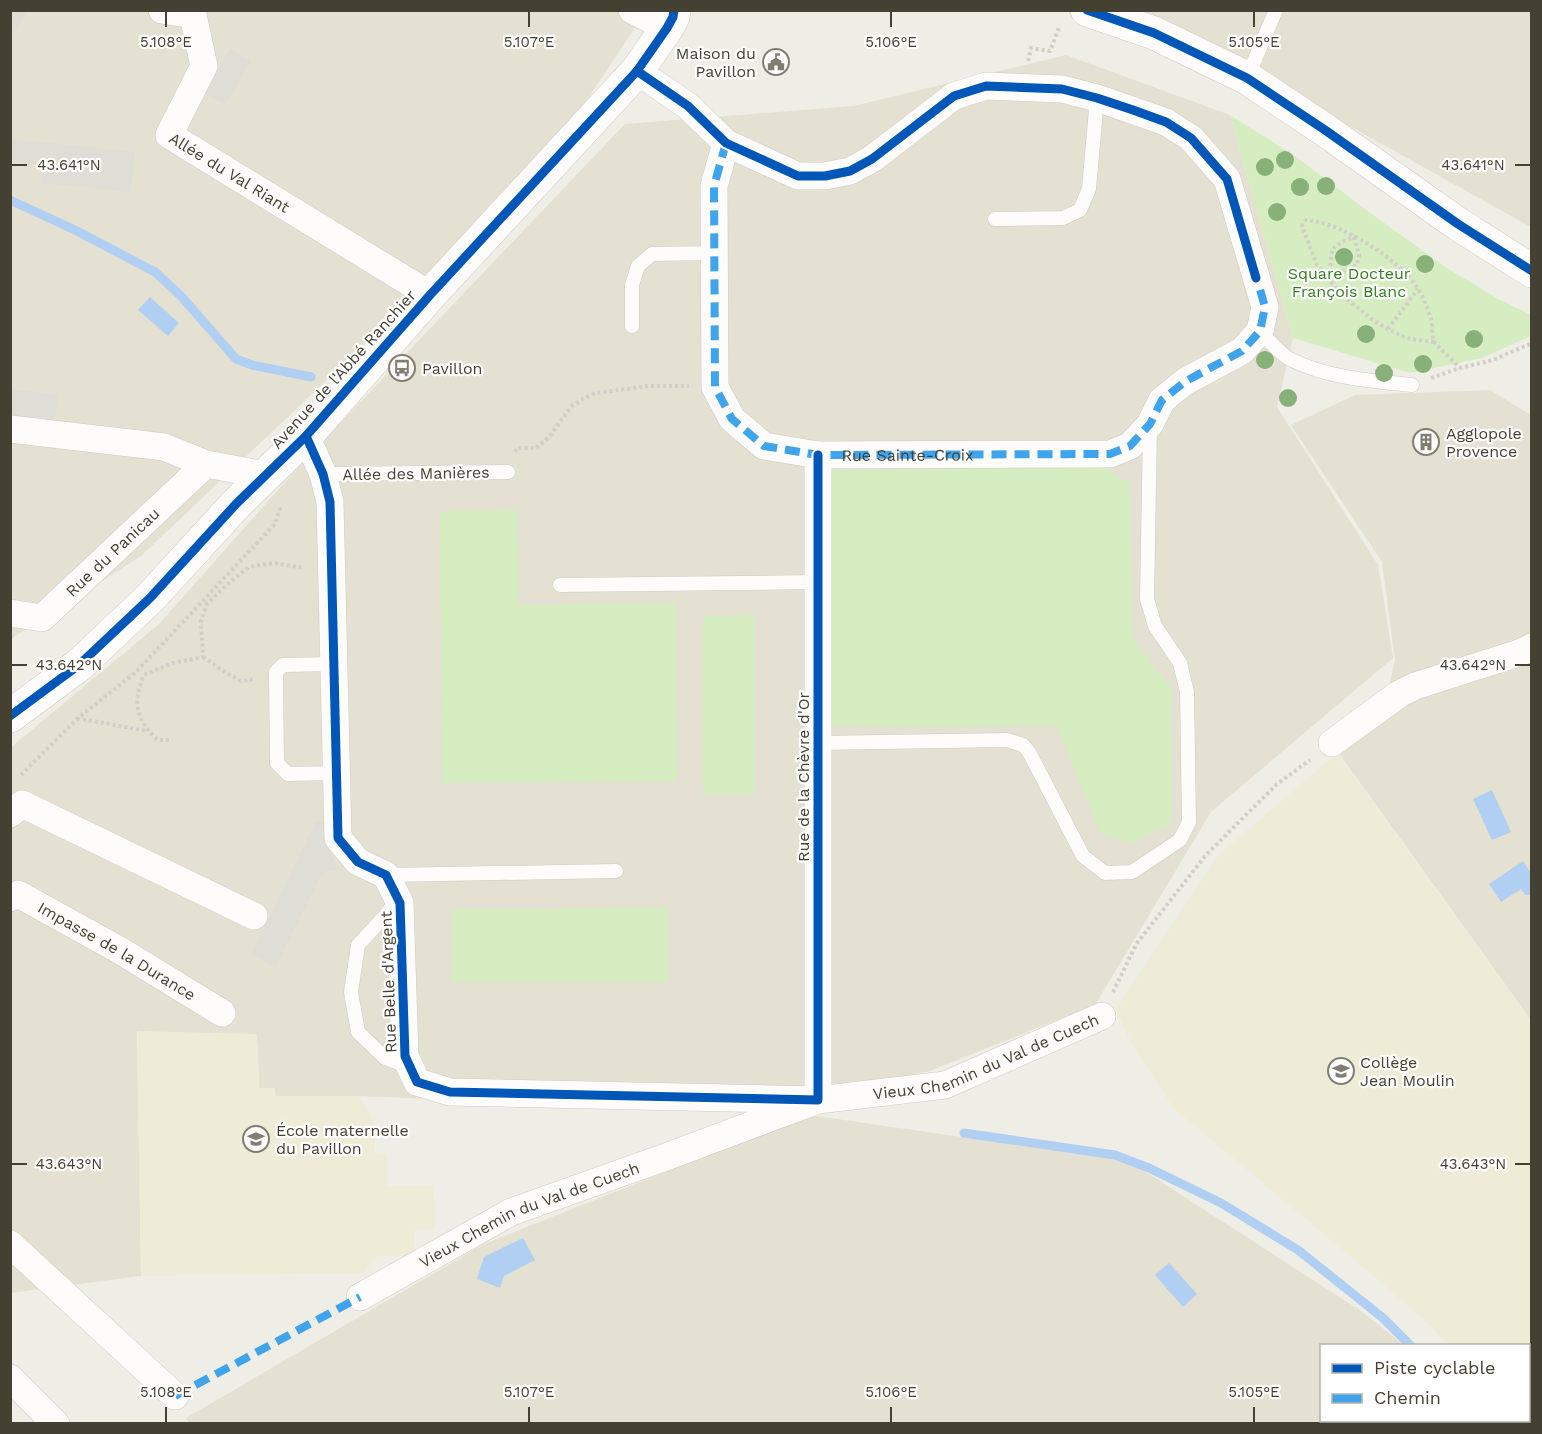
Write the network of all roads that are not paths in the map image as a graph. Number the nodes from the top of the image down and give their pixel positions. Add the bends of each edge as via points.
1 (162, 10) edge
2 (632, 10) edge
3 (1276, 10) edge
4 (1074, 16) edge
5 (674, 17) edge
6 (637, 71) junction
7 (1247, 78) junction
8 (1097, 98) junction
9 (726, 143) junction
10 (995, 219) dead end
11 (714, 253) junction
12 (1532, 272) edge
13 (430, 295) junction
14 (632, 326) dead end
15 (1260, 331) junction
16 (1412, 385) road end
17 (1150, 424) junction
18 (10, 429) edge
19 (306, 436) junction
20 (818, 455) junction
21 (206, 464) junction
22 (508, 472) road end
23 (324, 474) junction
24 (271, 489) junction
25 (236, 504) junction
26 (818, 582) junction
27 (560, 585) dead end
28 (10, 613) edge
29 (1532, 647) edge
30 (334, 663) junction
31 (10, 716) edge
32 (818, 743) junction
33 (1332, 743) road end
34 (337, 773) junction
35 (10, 813) edge
36 (616, 871) dead end
37 (392, 887) junction
38 (10, 898) edge
39 (254, 916) dead end
40 (222, 1013) dead end
41 (1102, 1016) road end
42 (410, 1067) junction
43 (818, 1100) junction
44 (10, 1244) edge
45 (360, 1297) dead end
46 (10, 1378) edge
47 (175, 1396) dead end
48 (56, 1424) edge

1 - 13 street, Allée du Val Riant via 193,15 204,66 169,135
2 - 5 street
3 - 7 lane
4 - 7 street via 1154,33
5 - 6 street, Avenue de l'Abbé Ranchier
6 - 9 street via 688,106
6 - 13 street, Avenue de l'Abbé Ranchier
7 - 12 street
8 - 9 street via 1062,89 986,86 954,96 872,159 850,171 825,176 798,176
8 - 10 lane via 1089,189 1080,210 1063,218
8 - 15 street via 1166,122 1191,138 1227,179 1265,307
9 - 11 street, Rue Sainte-Croix via 714,186
11 - 14 lane via 652,254 638,266 632,285
11 - 20 street, Rue Sainte-Croix via 715,387 732,419 764,446
13 - 19 street, Avenue de l'Abbé Ranchier
15 - 16 lane via 1293,361 1318,371
15 - 17 street, Rue Sainte-Croix via 1242,351 1186,381 1162,400
17 - 20 street, Rue Sainte-Croix via 1131,446 1110,454
17 - 32 lane via 1147,599 1155,626 1180,663 1187,692 1189,822 1180,840 1132,872 1106,873 1083,856 1029,752 1007,740
18 - 21 street via 164,447
19 - 23 street
19 - 24 street, Avenue de l'Abbé Ranchier
20 - 26 street, Rue de la Chèvre d'Or
21 - 24 street
21 - 25 street
21 - 28 street, Rue du Panicau via 42,618
22 - 23 lane, Allée des Manières
23 - 30 street via 330,502
24 - 25 street, Avenue de l'Abbé Ranchier
25 - 31 street, Avenue de l'Abbé Ranchier via 142,605 79,665
26 - 27 lane
26 - 32 street, Rue de la Chèvre d'Or
29 - 33 street via 1399,693
30 - 34 street
30 - 34 lane via 283,664 276,672 277,763 288,774
32 - 43 street, Rue de la Chèvre d'Or
34 - 37 street via 338,838 358,862
35 - 39 street via 22,804
36 - 37 lane
37 - 42 street, Rue Belle d'Argent via 400,903 405,1056
37 - 42 lane via 385,916 358,945 351,992 358,1032 385,1058
38 - 40 street, Impasse de la Durance via 18,894
41 - 43 street, Vieux Chemin du Val de Cuech via 945,1085
42 - 43 street, Rue Belle d'Argent via 417,1082 450,1092
43 - 45 street, Vieux Chemin du Val de Cuech via 511,1212
44 - 47 street
46 - 48 street

